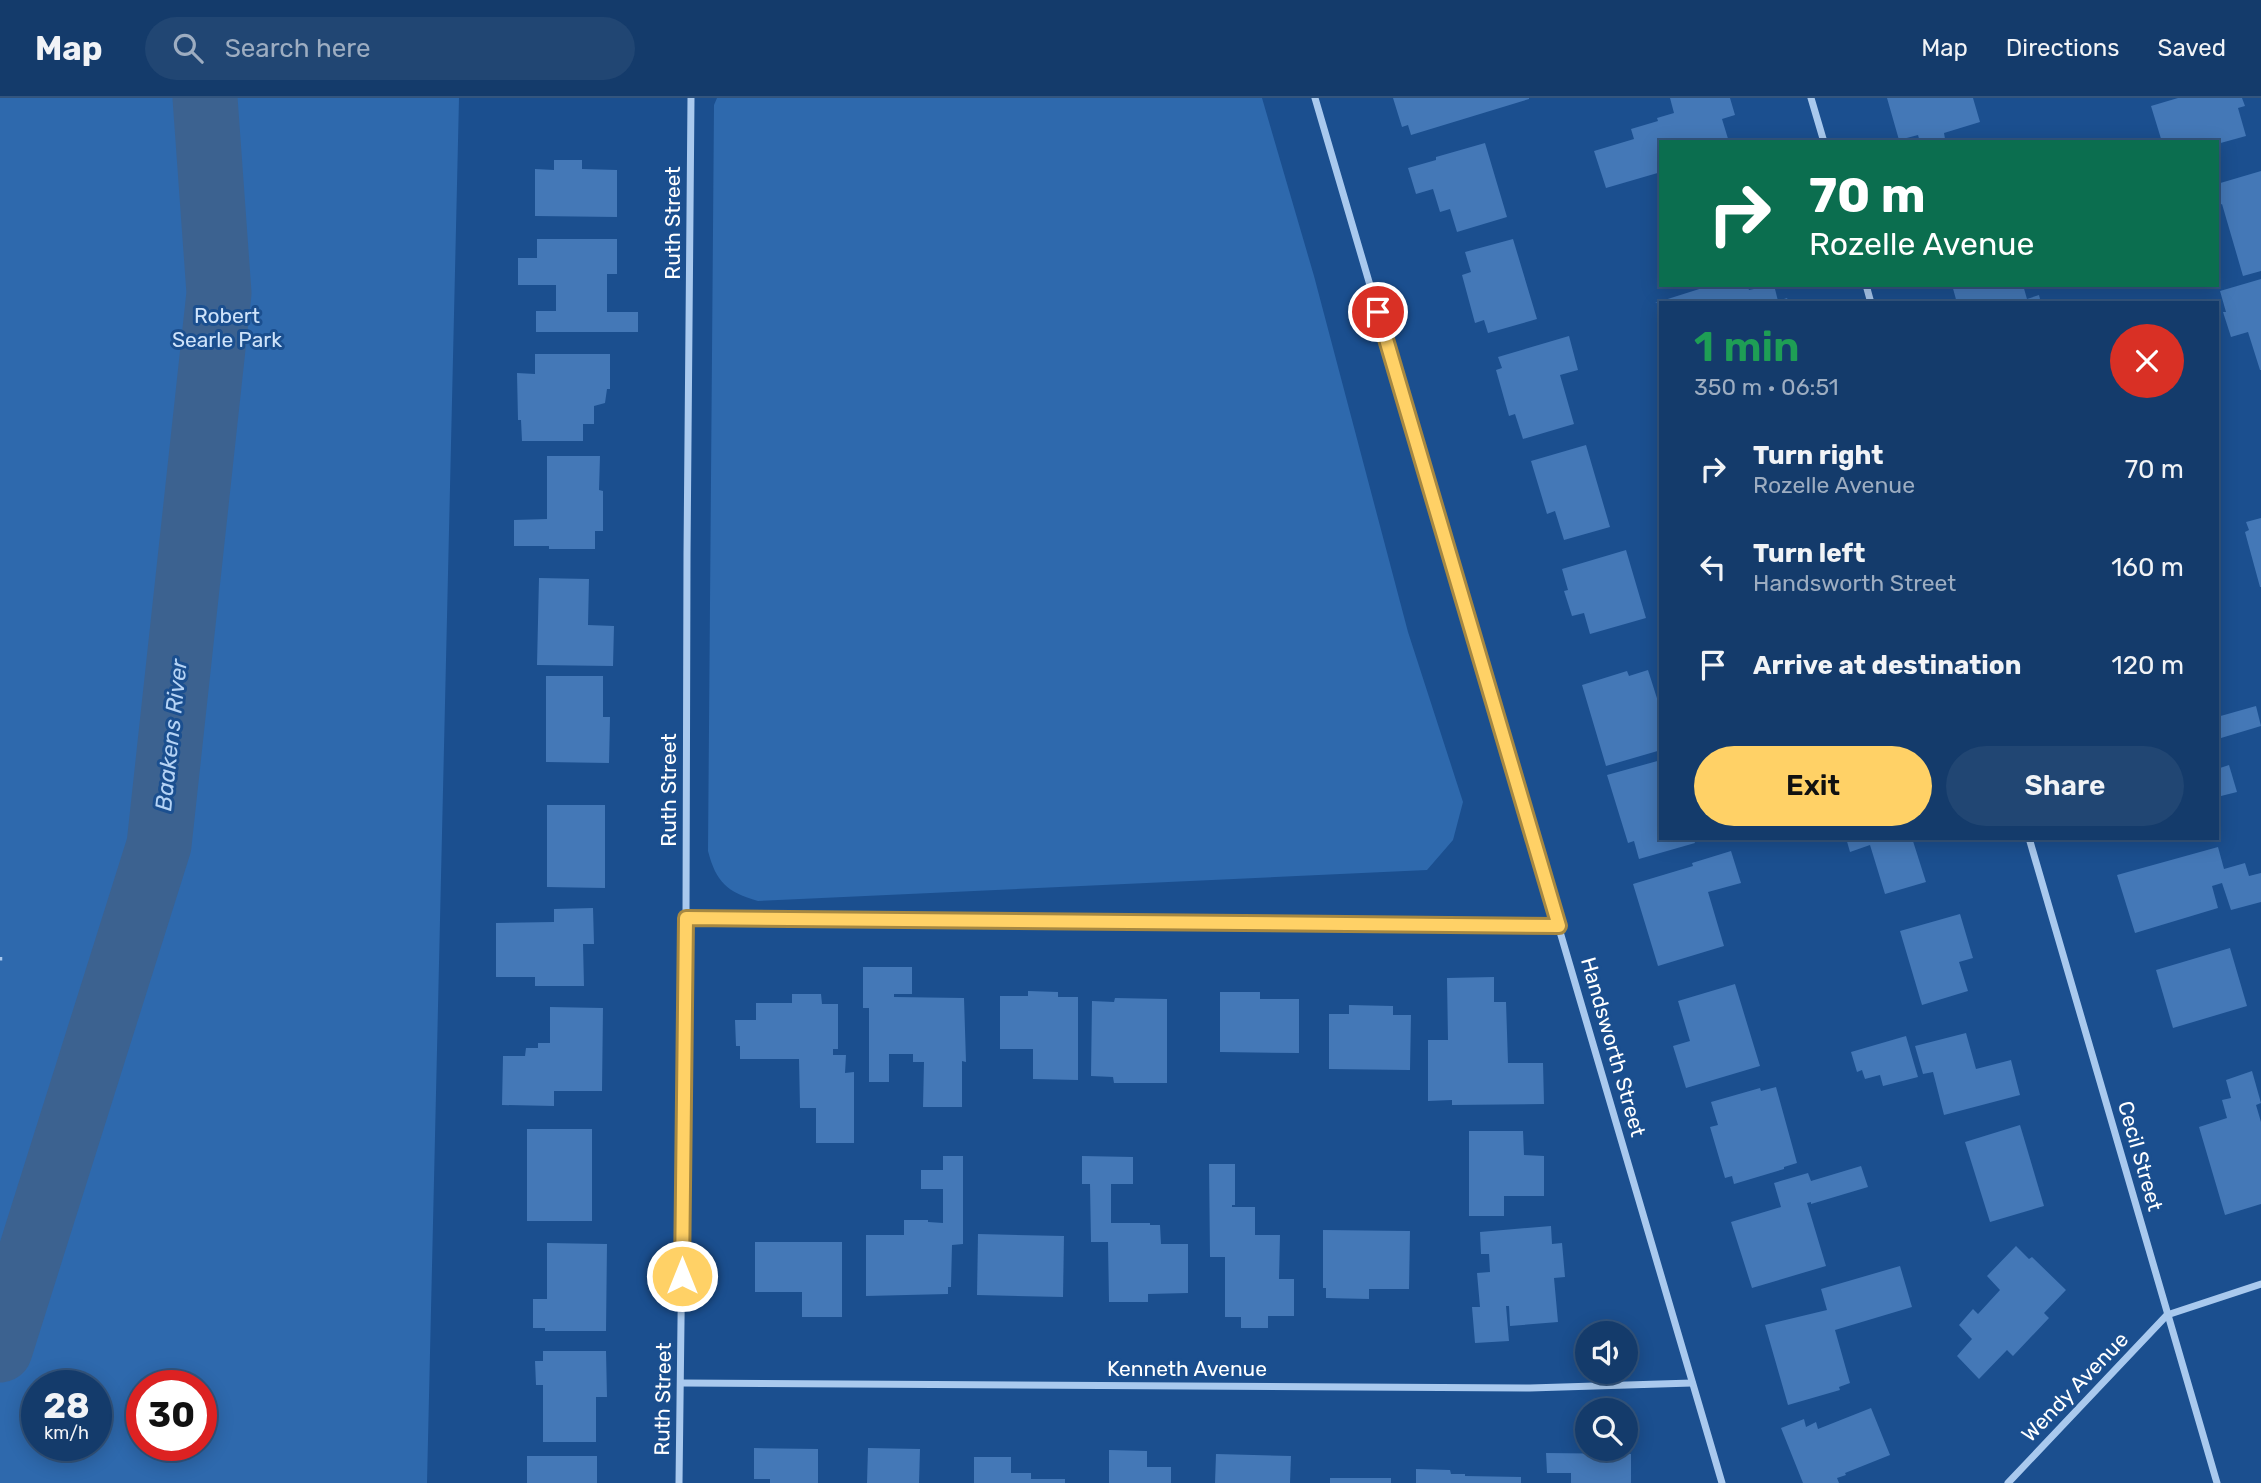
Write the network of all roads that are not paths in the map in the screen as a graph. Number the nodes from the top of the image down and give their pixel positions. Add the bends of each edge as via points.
1 (691, 98) edge
2 (1315, 98) edge
3 (1811, 98) edge
4 (1823, 140) edge
5 (2030, 840) edge
6 (686, 918) junction
7 (1559, 926) junction
8 (2261, 1284) edge
9 (2167, 1315) junction
10 (681, 1383) junction
11 (1692, 1383) junction
12 (679, 1483) edge
13 (1722, 1483) edge
14 (2008, 1483) edge
15 (2217, 1483) edge

1 - 6 street, Ruth Street
2 - 7 street, Handsworth Street
3 - 4 street
5 - 9 street, Cecil Street
6 - 7 street
6 - 10 street, Ruth Street
7 - 11 street, Handsworth Street
8 - 9 street
9 - 14 street, Wendy Avenue
9 - 15 street, Cecil Street
10 - 11 street, Kenneth Avenue via 1530,1388
10 - 12 street, Ruth Street
11 - 13 street, Handsworth Street

